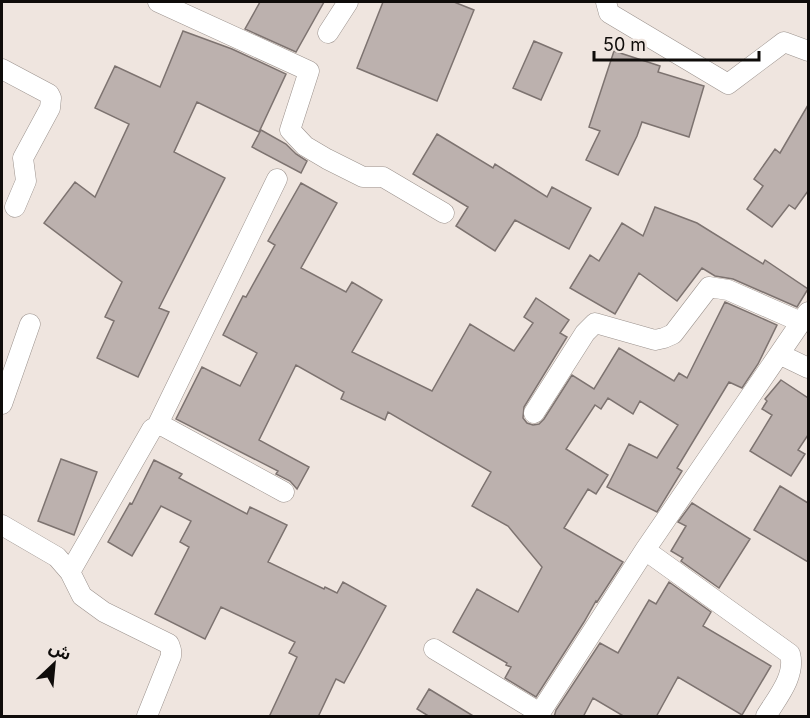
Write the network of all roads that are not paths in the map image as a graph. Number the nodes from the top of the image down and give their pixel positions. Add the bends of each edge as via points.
1 (158, 2) edge
2 (348, 2) edge
3 (606, 2) edge
4 (328, 33) dead end
5 (808, 51) edge
6 (2, 69) edge
7 (277, 179) dead end
8 (15, 207) dead end
9 (444, 213) dead end
10 (805, 317) edge
11 (30, 324) dead end
12 (779, 354) junction
13 (808, 368) edge
14 (2, 404) edge
15 (534, 413) dead end
16 (157, 426) junction
17 (284, 492) dead end
18 (2, 525) edge
19 (645, 550) junction
20 (70, 572) junction
21 (434, 649) dead end
22 (539, 715) edge
23 (147, 717) edge
24 (766, 717) edge

1 - 9 street via 309,71 290,130 305,146 363,177 383,177
2 - 4 street
3 - 5 street via 609,13 728,84 784,42
6 - 8 street via 51,98 50,108 23,158 26,182
7 - 16 street
10 - 12 street
10 - 15 street via 709,287 673,334 664,338 655,340 595,323
11 - 14 street
12 - 13 street
12 - 19 street
16 - 17 street
16 - 20 street
18 - 20 street via 57,557
19 - 22 street
19 - 24 street via 790,654 790,674
20 - 23 street via 82,596 104,612 168,644 171,656
21 - 22 street

